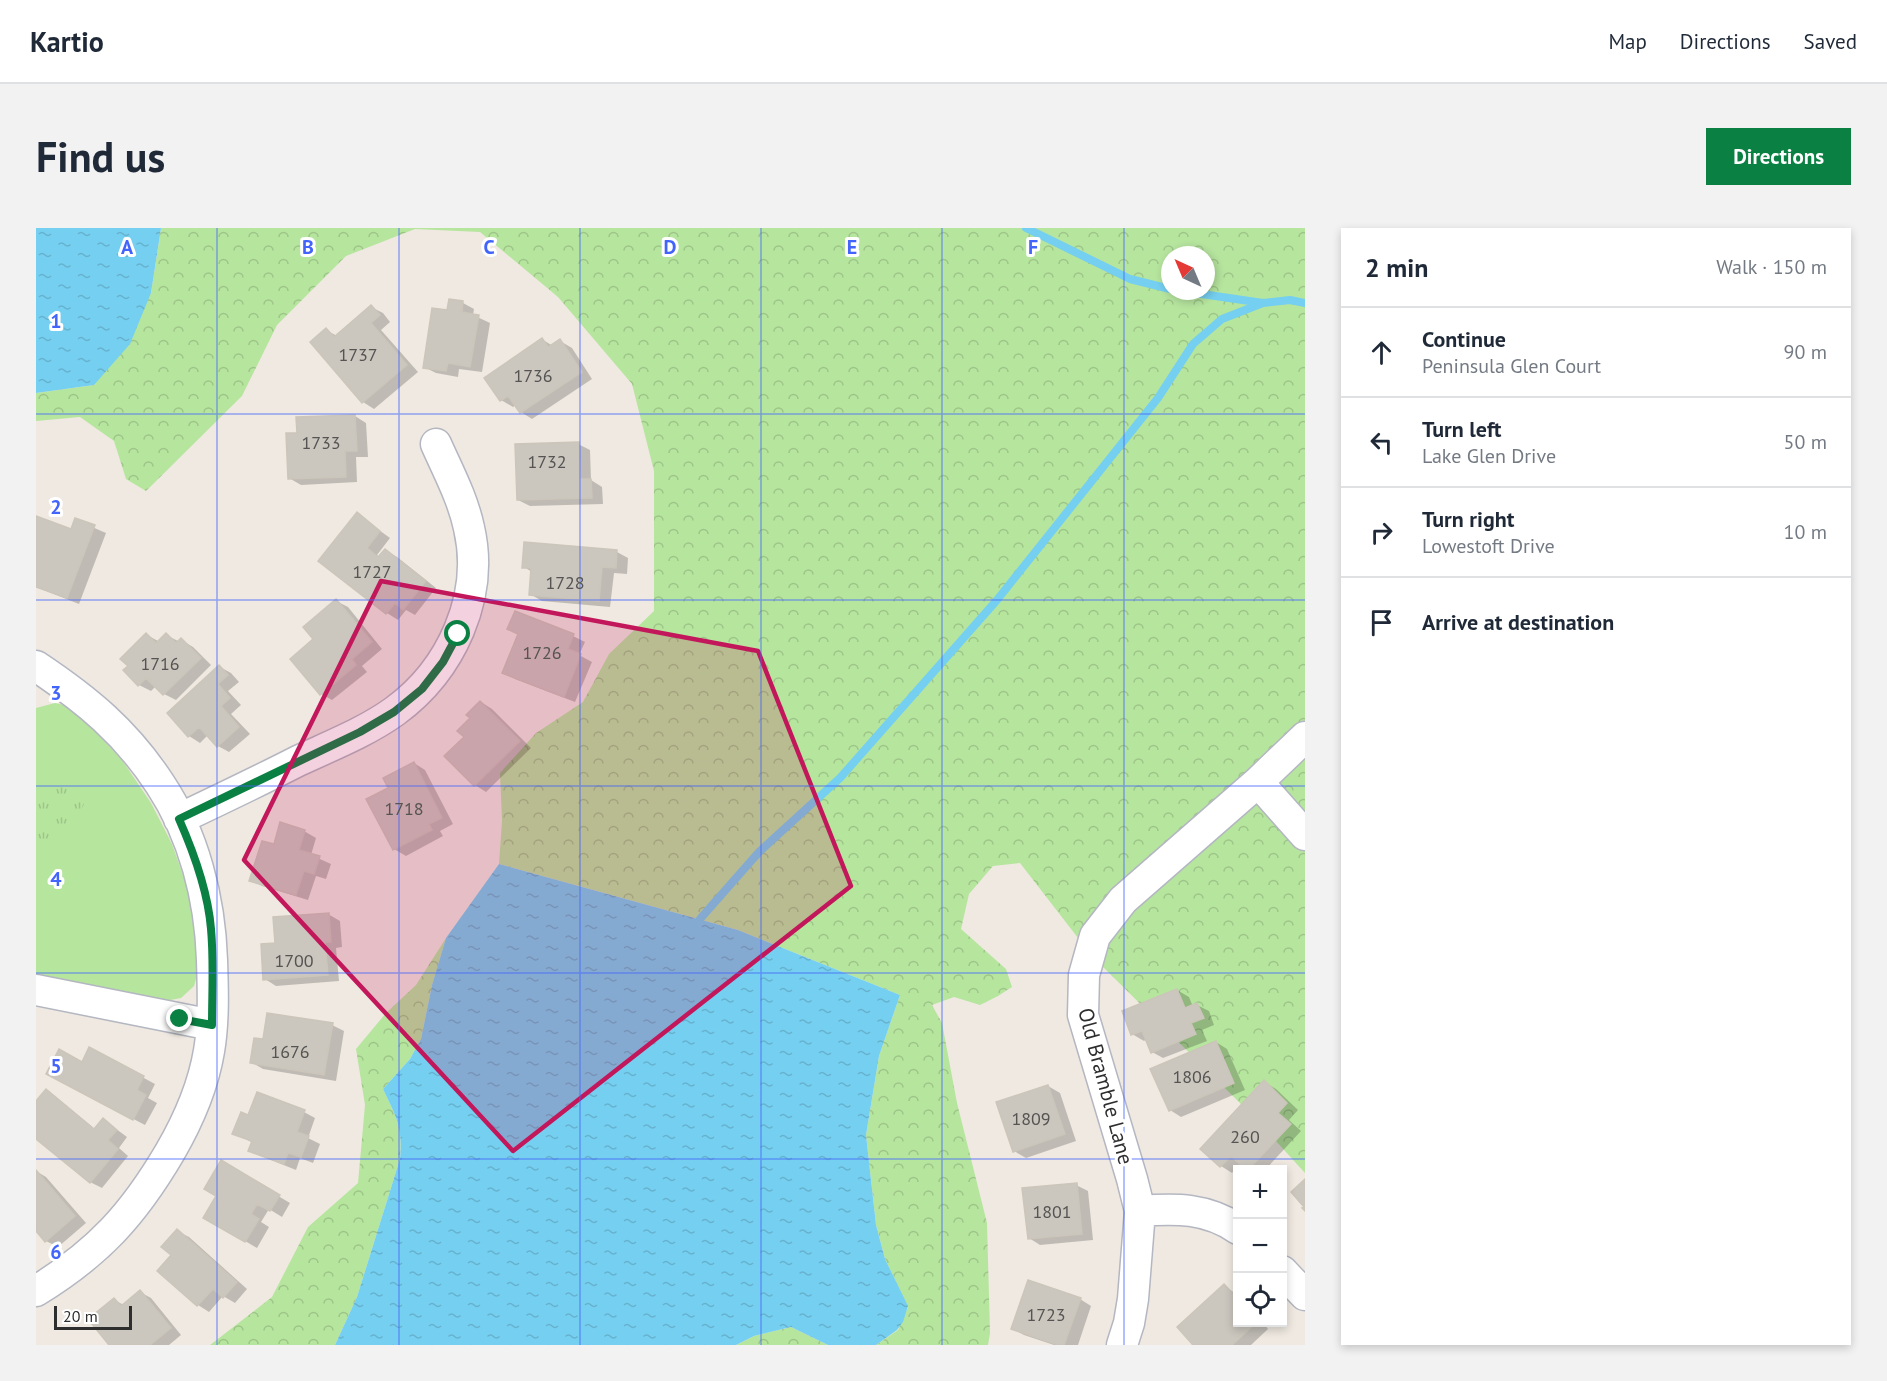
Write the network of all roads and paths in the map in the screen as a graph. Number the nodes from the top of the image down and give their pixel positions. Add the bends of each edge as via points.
1 (436, 444) dead end
2 (36, 666) edge
3 (1305, 737) edge
4 (1258, 782) junction
5 (179, 819) junction
6 (1305, 835) edge
7 (36, 990) edge
8 (212, 1025) junction
9 (1140, 1211) junction
10 (1233, 1226) edge
11 (1284, 1273) edge
12 (36, 1291) edge
13 (1305, 1295) edge
14 (1122, 1345) edge

1 - 5 street via 470,529 474,563 470,600 443,662 422,689 394,712
2 - 5 street via 107,719 161,785
3 - 4 street, Old Bramble Lane
4 - 6 street
4 - 9 street, Old Bramble Lane via 1123,900 1095,936 1088,956 1083,1015
5 - 8 street via 192,848 211,927
7 - 8 street
8 - 12 street via 200,1089 180,1134 149,1187 89,1254
9 - 10 street via 1190,1210 1210,1214
9 - 14 street, Old Bramble Lane via 1129,1323
11 - 13 street

